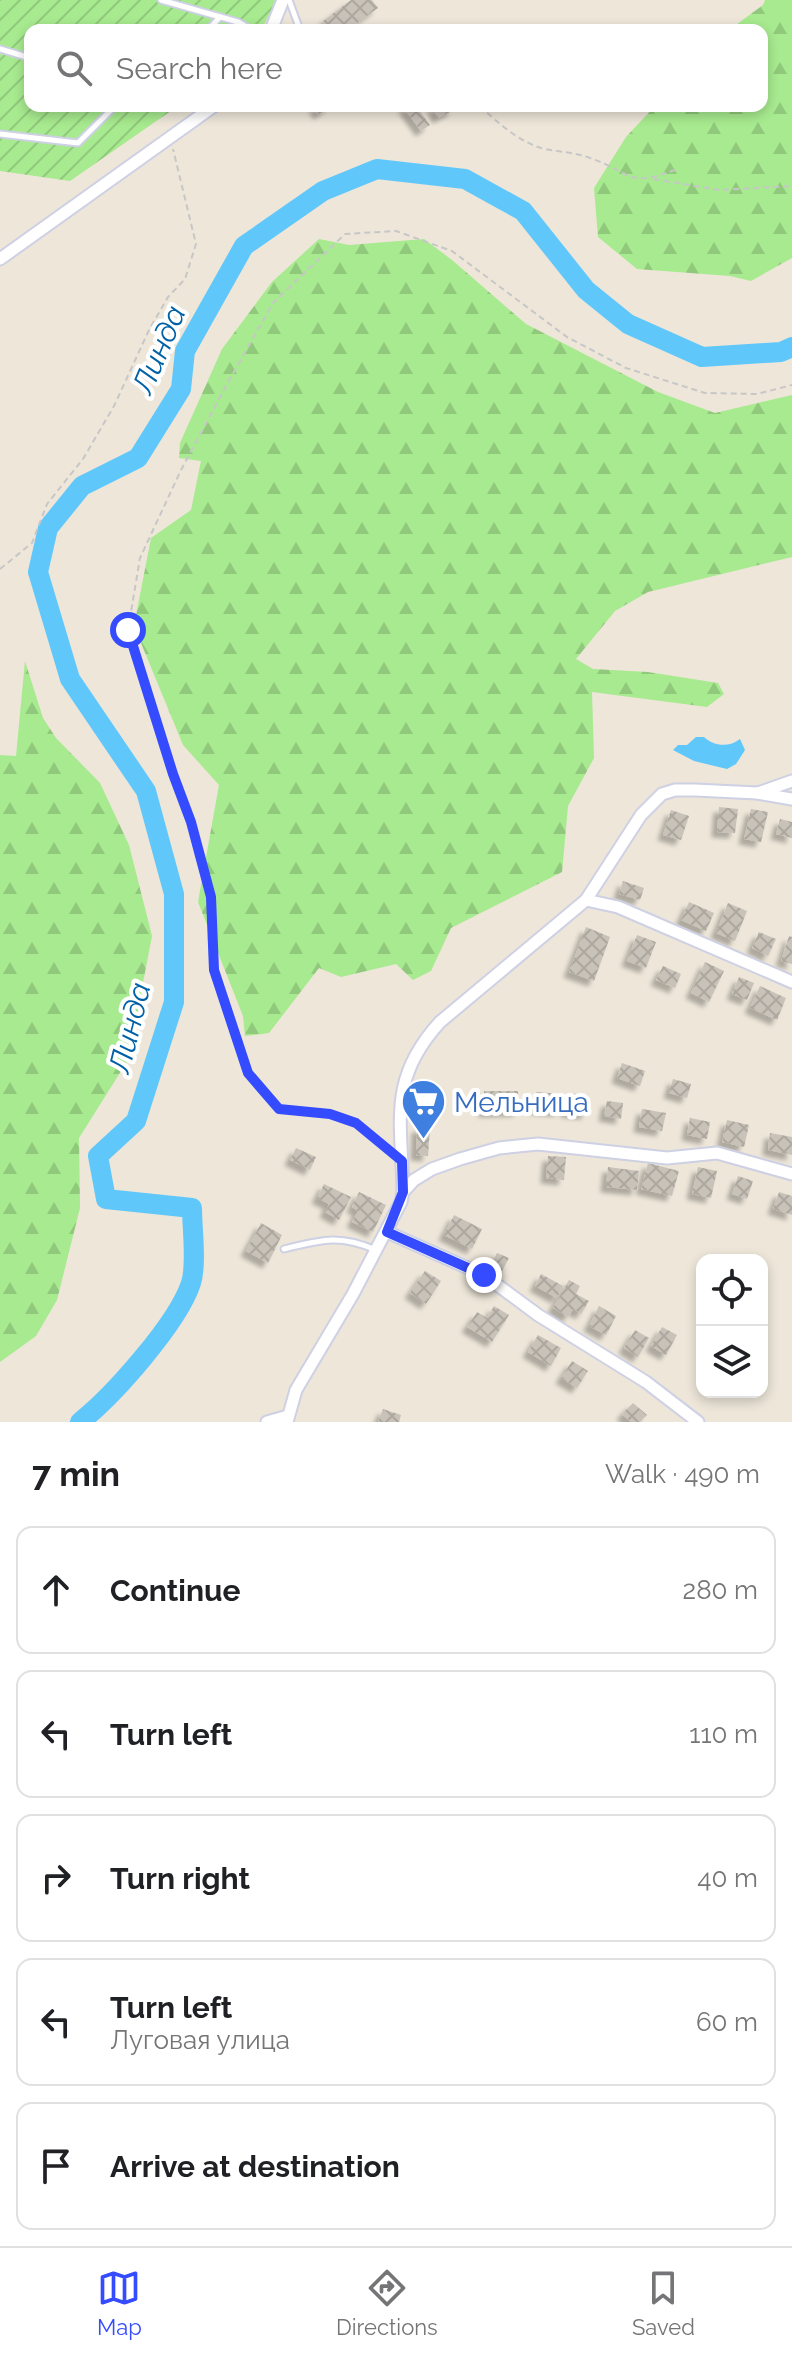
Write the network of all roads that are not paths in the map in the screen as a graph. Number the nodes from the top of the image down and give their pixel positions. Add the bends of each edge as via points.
1 (161, 0) edge
2 (286, 0) edge
3 (220, 17) junction
4 (214, 24) edge
5 (237, 24) edge
6 (274, 24) edge
7 (297, 24) edge
8 (0, 49) edge
9 (24, 56) edge
10 (109, 112) edge
11 (206, 112) edge
12 (0, 134) edge
13 (0, 259) edge
14 (792, 781) edge
15 (757, 793) junction
16 (792, 799) edge
17 (586, 900) junction
18 (792, 982) edge
19 (792, 1174) edge
20 (403, 1192) junction
21 (387, 1232) junction
22 (284, 1249) dead end
23 (377, 1250) junction
24 (288, 1419) edge
25 (267, 1422) edge
26 (698, 1422) edge

1 - 3 lane
2 - 6 street
2 - 7 lane
3 - 4 lane
3 - 5 lane
8 - 9 lane
10 - 12 lane via 78,143
11 - 13 street
14 - 15 street
15 - 16 street
15 - 17 street via 662,794 641,815
17 - 18 street via 618,907
17 - 20 street via 428,1035 399,1107
19 - 20 street via 717,1153 667,1158 538,1144 460,1159 432,1169
20 - 21 street
21 - 23 street
21 - 26 street via 484,1275
22 - 23 lane via 339,1239
23 - 24 street via 296,1390
24 - 25 street

